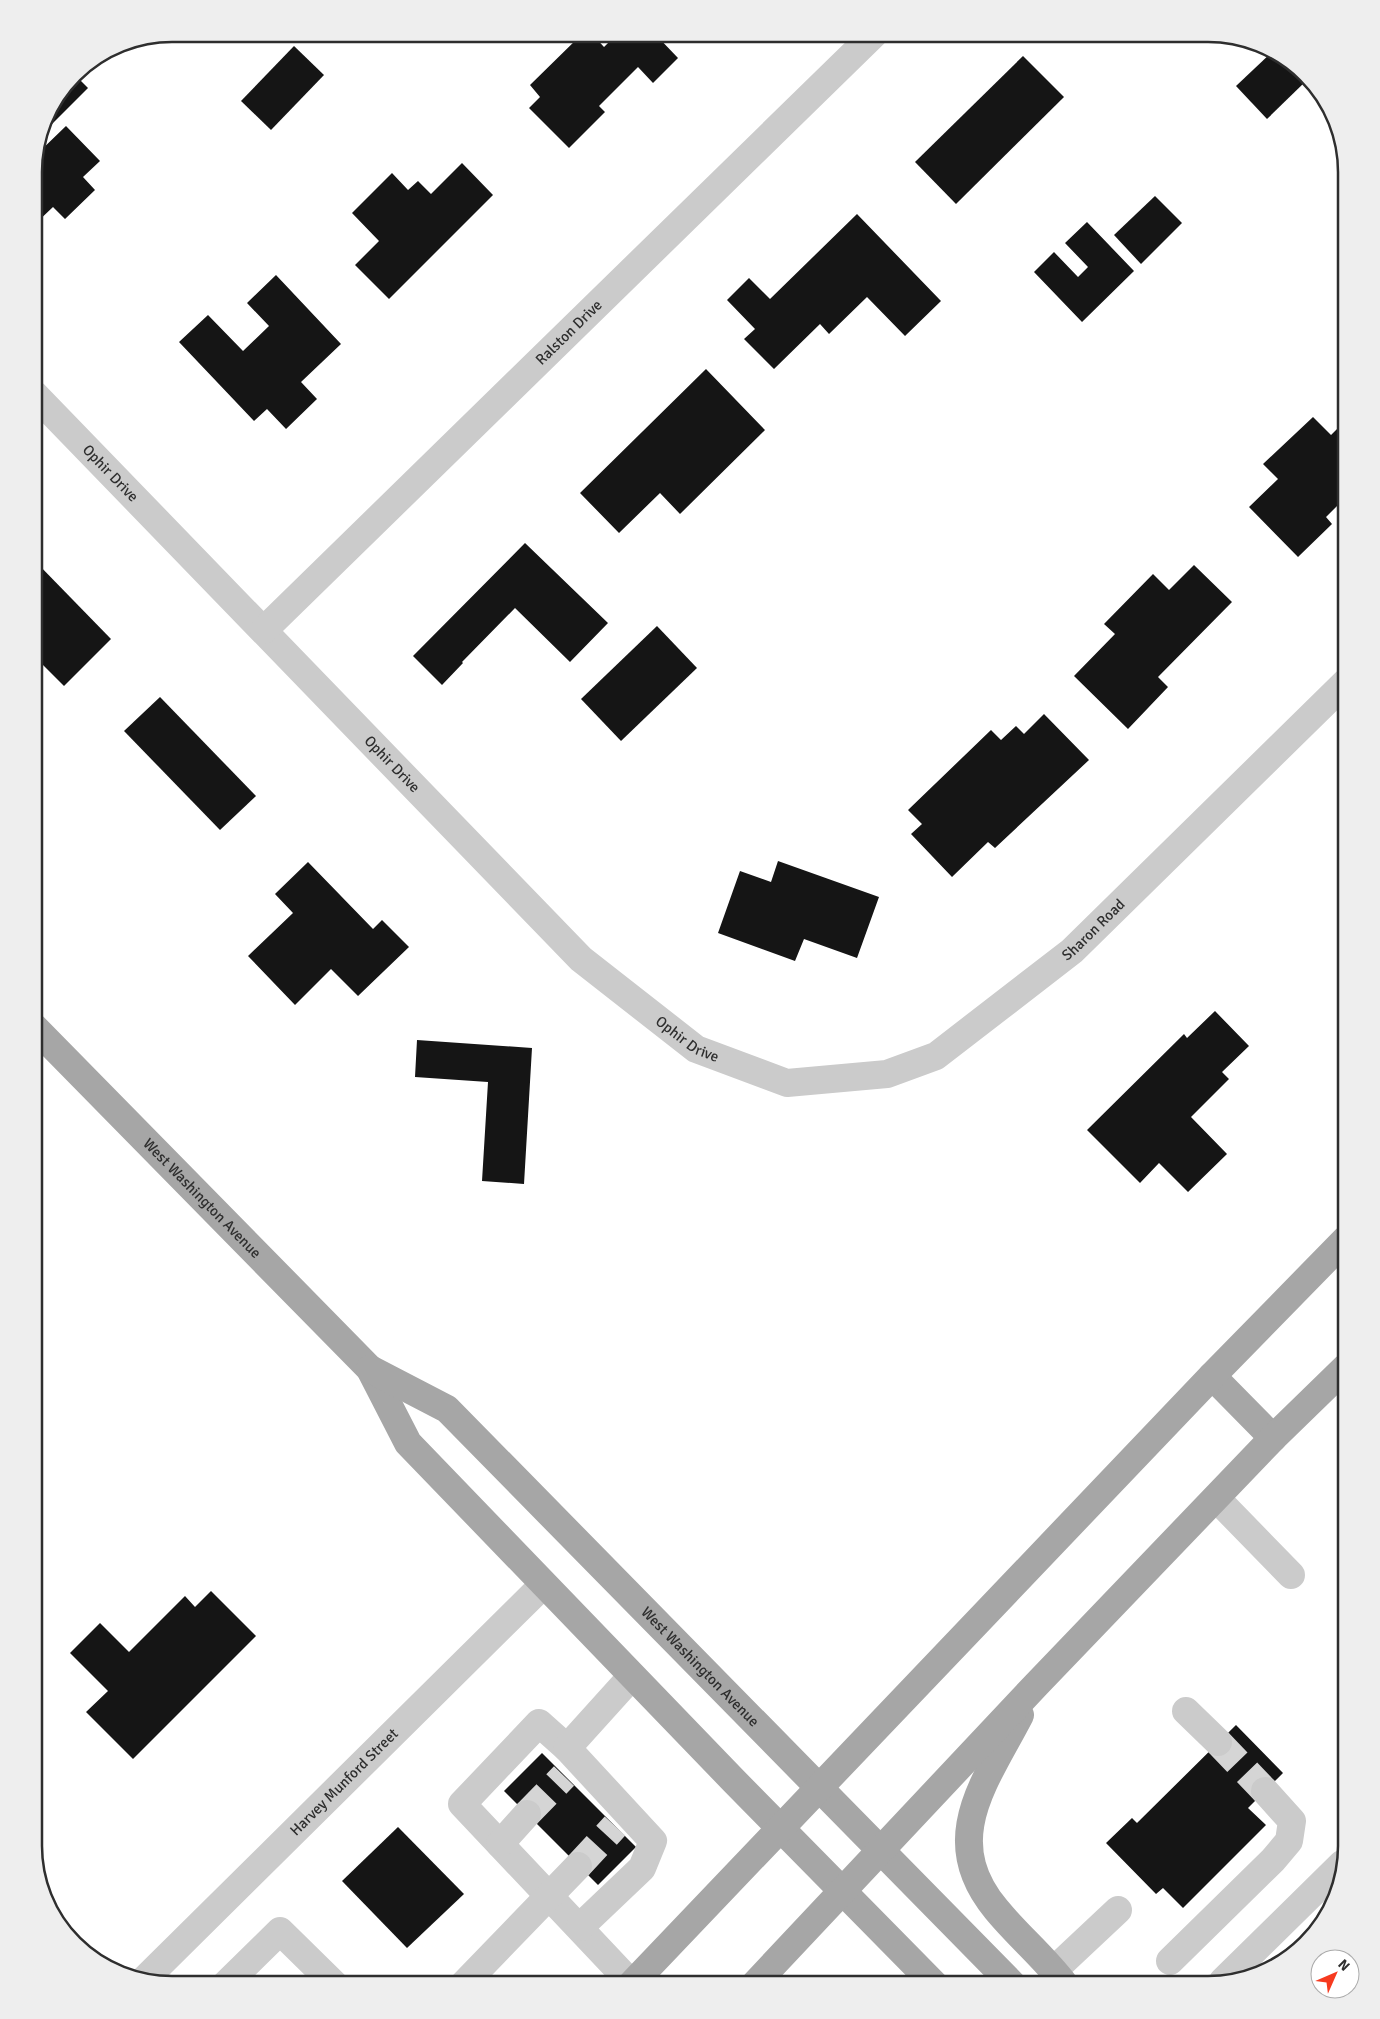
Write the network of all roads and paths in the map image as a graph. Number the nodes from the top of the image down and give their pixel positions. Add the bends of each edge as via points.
1 (865, 43) edge
2 (43, 403) edge
3 (264, 630) junction
4 (1338, 690) edge
5 (43, 1036) edge
6 (787, 1083) joint
7 (1338, 1247) edge
8 (370, 1369) junction
9 (1338, 1375) edge
10 (1212, 1376) junction
11 (1273, 1438) junction
12 (1216, 1498) junction
13 (1291, 1575) dead end
14 (543, 1585) junction
15 (632, 1676) junction
16 (1036, 1685) junction
17 (1186, 1711) dead end
18 (1218, 1742) tunnel mouth
19 (570, 1762) junction
20 (820, 1788) junction
21 (1266, 1791) tunnel mouth
22 (527, 1814) tunnel mouth
23 (780, 1828) junction
24 (500, 1844) junction
25 (880, 1850) junction
26 (578, 1866) tunnel mouth
27 (1335, 1871) edge
28 (841, 1890) junction
29 (549, 1896) junction
30 (1118, 1910) dead end
31 (580, 1927) junction
32 (1170, 1961) dead end
33 (150, 1974) edge
34 (1231, 1974) edge
35 (234, 1976) edge
36 (326, 1976) edge
37 (472, 1976) edge
38 (623, 1976) edge
39 (640, 1976) edge
40 (762, 1976) edge
41 (926, 1976) edge
42 (1003, 1976) edge
43 (1057, 1976) edge
44 (1061, 1976) edge

1 - 3 street, Ralston Drive
2 - 3 street, Ophir Drive
3 - 6 street, Ophir Drive via 581,959 696,1050
4 - 6 street, Sharon Road via 1072,951 936,1056 887,1074
5 - 8 main road, West Washington Avenue
7 - 10 main road
8 - 14 main road, West Washington Avenue via 408,1443
8 - 20 main road, West Washington Avenue via 447,1409
9 - 11 main road
10 - 11 main road
10 - 20 main road
11 - 12 main road
12 - 13 street
12 - 16 main road
14 - 15 main road, West Washington Avenue
14 - 33 street, Harvey Munford Street
15 - 19 street
15 - 23 main road, West Washington Avenue
16 - 25 main road
16 - 43 main road via 983,1783 970,1819 970,1852 978,1883 995,1908
17 - 18 street
19 - 24 street via 538,1723 462,1804
19 - 31 street via 622,1819 653,1842 642,1868
20 - 23 main road
20 - 25 main road, West Washington Avenue
21 - 32 street via 1292,1821 1290,1841
22 - 24 street
23 - 28 main road, West Washington Avenue
23 - 39 main road
24 - 29 street
25 - 28 main road
25 - 42 main road, West Washington Avenue
26 - 29 street
27 - 34 street
28 - 40 main road
28 - 41 main road, West Washington Avenue
29 - 31 street
29 - 37 street
30 - 44 street
31 - 38 street
35 - 36 street via 280,1931

